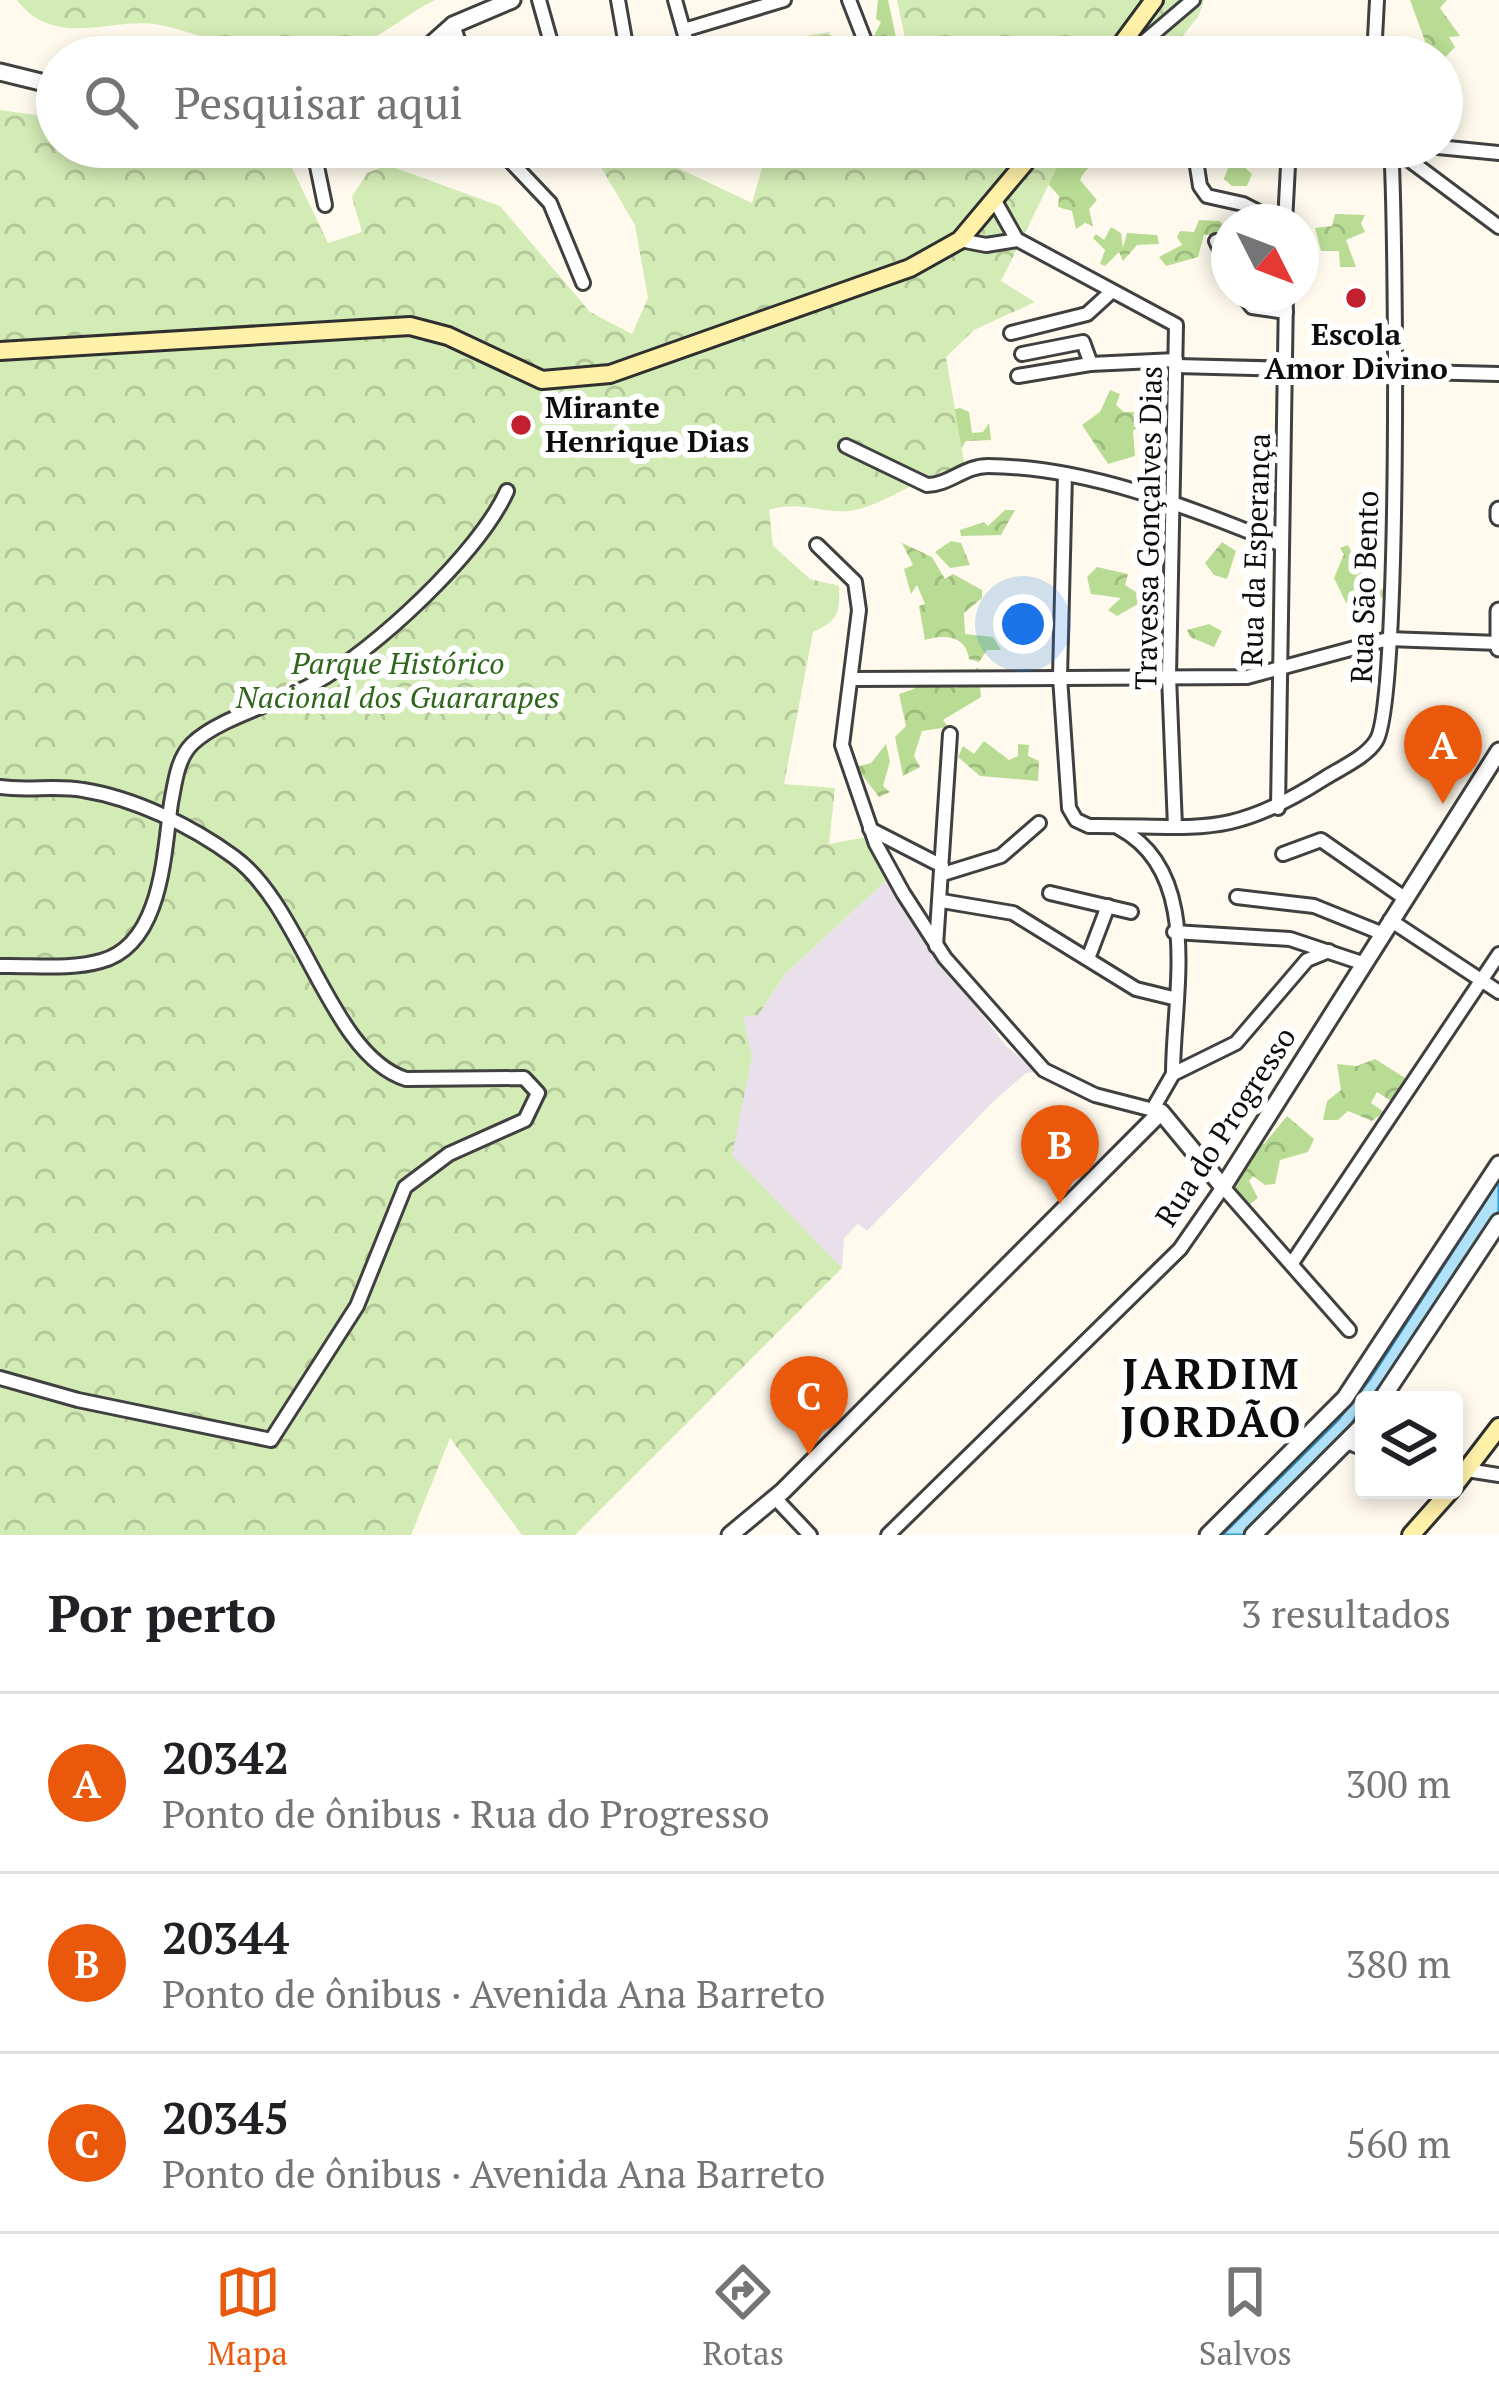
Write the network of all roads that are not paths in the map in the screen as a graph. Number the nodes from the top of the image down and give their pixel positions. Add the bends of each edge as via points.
1 (512, 0) edge
2 (538, 0) edge
3 (618, 0) edge
4 (675, 0) edge
5 (784, 0) edge
6 (849, 0) edge
7 (1154, 0) edge
8 (1193, 0) edge
9 (1377, 0) edge
10 (453, 25) junction
11 (684, 30) junction
12 (441, 36) edge
13 (457, 36) edge
14 (549, 36) edge
15 (624, 36) edge
16 (686, 36) edge
17 (863, 36) edge
18 (1127, 36) edge
19 (1151, 36) edge
20 (1375, 36) edge
21 (0, 72) edge
22 (36, 81) edge
23 (1463, 149) edge
24 (1499, 153) edge
25 (317, 168) edge
26 (517, 168) edge
27 (1021, 168) edge
28 (1198, 168) edge
29 (1287, 168) edge
30 (1397, 168) edge
31 (1421, 168) edge
32 (995, 201) junction
33 (1243, 204) edge
34 (1283, 204) edge
35 (325, 205) dead end
36 (1499, 227) edge
37 (960, 240) junction
38 (1017, 240) junction
39 (583, 284) dead end
40 (1110, 293) junction
41 (1286, 312) edge
42 (1011, 333) dead end
43 (0, 351) edge
44 (1022, 354) dead end
45 (1176, 363) junction
46 (1090, 364) junction
47 (1286, 370) junction
48 (1394, 373) junction
49 (1499, 374) edge
50 (1018, 376) dead end
51 (846, 446) dead end
52 (1065, 474) junction
53 (507, 491) dead end
54 (1171, 500) junction
55 (1280, 544) junction
56 (817, 545) dead end
57 (1499, 610) edge
58 (1388, 639) junction
59 (1499, 646) edge
60 (1276, 670) junction
61 (1169, 676) junction
62 (1060, 677) junction
63 (852, 679) junction
64 (950, 734) dead end
65 (1499, 752) edge
66 (0, 787) edge
67 (1278, 808) junction
68 (169, 820) junction
69 (1039, 823) dead end
70 (1116, 826) junction
71 (1175, 827) junction
72 (870, 829) junction
73 (1283, 854) dead end
74 (942, 870) junction
75 (1050, 893) dead end
76 (1237, 897) dead end
77 (1403, 897) junction
78 (942, 901) junction
79 (1108, 907) junction
80 (1130, 913) dead end
81 (1385, 926) junction
82 (1174, 932) junction
83 (936, 946) junction
84 (1329, 951) junction
85 (1499, 954) edge
86 (1089, 956) junction
87 (1362, 963) junction
88 (0, 966) edge
89 (1481, 981) junction
90 (1499, 992) edge
91 (1177, 999) junction
92 (1173, 1074) junction
93 (1158, 1110) junction
94 (1499, 1164) edge
95 (1223, 1187) junction
96 (1499, 1222) edge
97 (1292, 1263) junction
98 (1349, 1330) dead end
99 (0, 1378) edge
100 (1388, 1391) edge
101 (1499, 1427) edge
102 (1355, 1448) edge
103 (1463, 1467) edge
104 (1463, 1469) edge
105 (1499, 1475) edge
106 (775, 1498) junction
107 (1442, 1499) edge
108 (730, 1535) edge
109 (810, 1535) edge
110 (888, 1535) edge
111 (1208, 1535) edge
112 (1253, 1535) edge
113 (1411, 1535) edge

1 - 10 street
2 - 14 street
3 - 15 street
4 - 11 street
5 - 11 street
6 - 17 street
7 - 18 main road
8 - 19 street
9 - 20 street
10 - 12 street
10 - 13 street
11 - 16 street
21 - 22 street
23 - 24 street
25 - 35 street
26 - 39 street via 550,203
27 - 32 main road
28 - 33 street via 1208,196
29 - 34 street
30 - 48 street, Rua São Bento
31 - 36 street
32 - 37 main road
32 - 38 street
37 - 38 street, Travessa Gonçalves Dias
37 - 43 main road via 910,268 578,381 542,380 410,326
38 - 40 street, Travessa Gonçalves Dias
40 - 42 street via 1087,314
40 - 45 street, Travessa Gonçalves Dias via 1175,323
41 - 47 street, Rua da Esperança
44 - 46 street via 1083,342
45 - 46 street
45 - 47 street
45 - 54 street, Travessa Gonçalves Dias
46 - 50 street
47 - 48 street
47 - 55 street, Rua da Esperança
48 - 49 street
48 - 58 street, Rua São Bento
51 - 52 street via 927,485 979,466
52 - 54 street
52 - 62 street
53 - 68 street via 494,519 441,579 355,654 187,749
54 - 55 street
54 - 61 street, Travessa Gonçalves Dias
55 - 60 street, Rua da Esperança
56 - 63 street via 855,582
57 - 59 street
58 - 59 street
58 - 60 street
58 - 67 street, Rua São Bento via 1373,746
60 - 61 street
60 - 67 street, Rua da Esperança
61 - 62 street
61 - 71 street, Travessa Gonçalves Dias
62 - 63 street
62 - 70 street via 1071,814 1084,824
63 - 72 street via 842,745
64 - 74 street
65 - 77 street, Rua do Progresso
66 - 68 street via 80,789
67 - 71 street, Rua São Bento via 1216,828
68 - 88 street via 154,900 118,954 89,964
68 - 99 street via 238,859 260,883 375,1065 406,1079 524,1078 537,1103 525,1120 449,1154 405,1187 357,1306 272,1439
69 - 74 street via 1001,856
70 - 71 street, Rua São Bento
70 - 82 street via 1150,850 1170,881
72 - 74 street
72 - 83 street
73 - 77 street via 1321,840
74 - 78 street
75 - 79 street
76 - 81 street
77 - 81 street, Rua do Progresso
78 - 83 street
78 - 86 street via 1012,913
79 - 80 street
79 - 86 street
81 - 87 street, Rua do Progresso
81 - 89 street
82 - 84 street via 1290,939
82 - 91 street
83 - 93 street via 1044,1070 1095,1095
84 - 87 street
84 - 92 street via 1307,960 1236,1043
85 - 89 street
86 - 91 street via 1136,989
87 - 95 street, Rua do Progresso
89 - 90 street
89 - 97 street
91 - 92 street
92 - 93 street
93 - 95 street
93 - 106 street
94 - 111 street via 1346,1398
95 - 97 street
95 - 110 street, Rua do Progresso via 1180,1249
96 - 100 street
97 - 98 street
101 - 103 main road
102 - 112 street
104 - 105 street
106 - 108 street
106 - 109 street
107 - 113 main road

